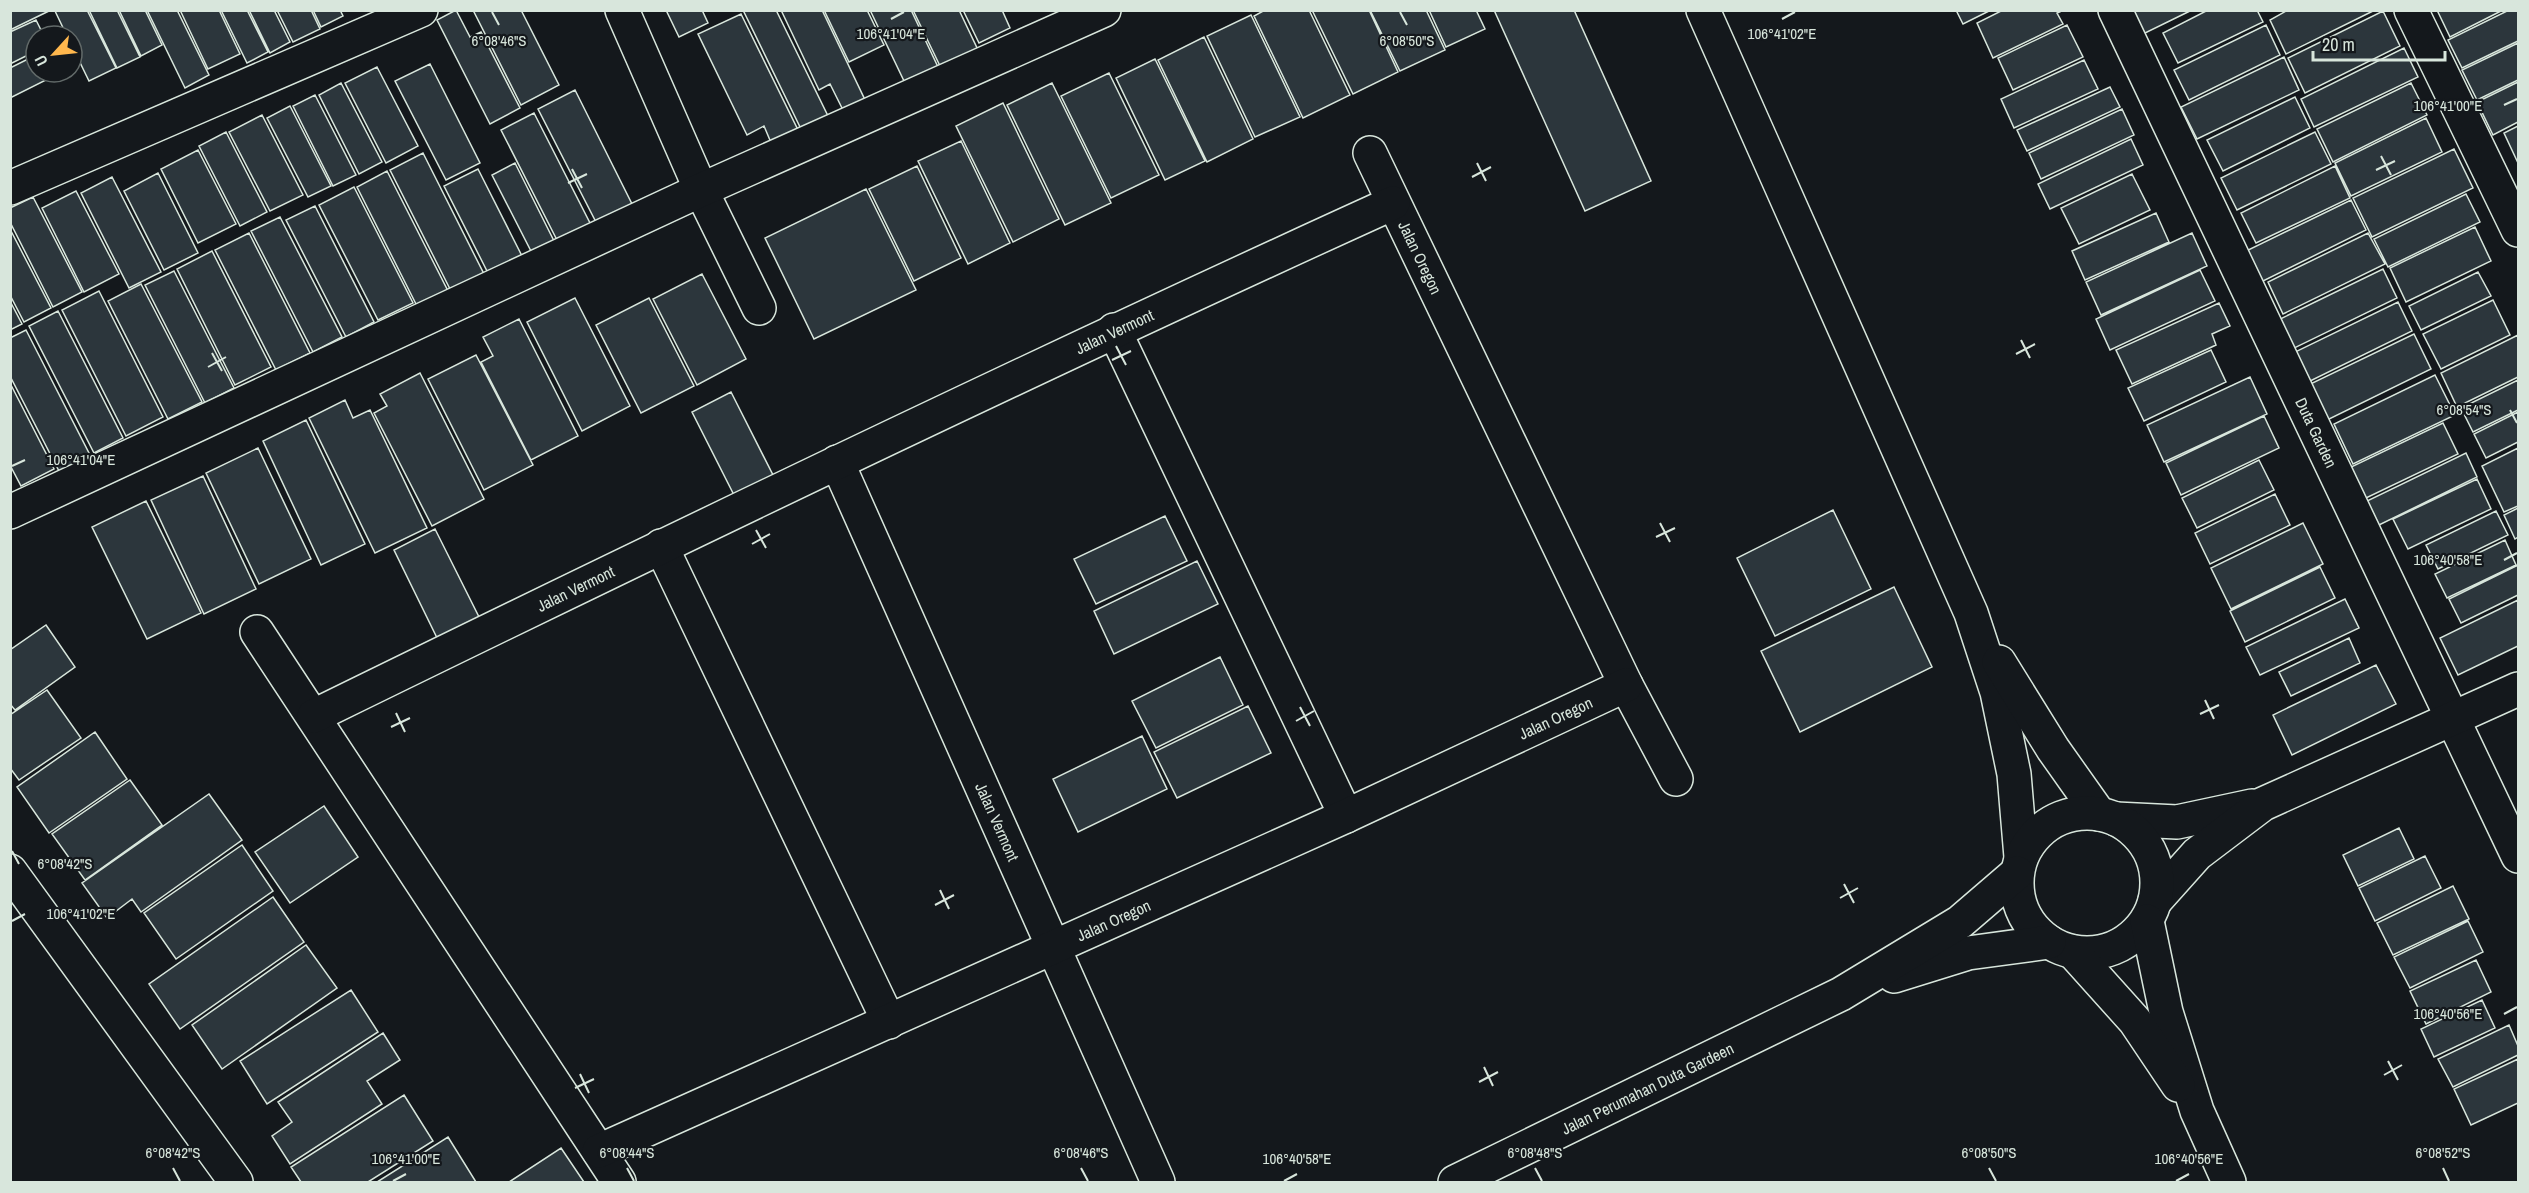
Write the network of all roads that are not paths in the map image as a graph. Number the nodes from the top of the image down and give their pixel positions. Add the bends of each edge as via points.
1 (421, 10) edge
2 (622, 10) edge
3 (1104, 10) edge
4 (1702, 10) edge
5 (2115, 10) edge
6 (2411, 10) edge
7 (1371, 153) dead end
8 (10, 188) edge
9 (701, 190) junction
10 (1393, 203) junction
11 (2518, 230) edge
12 (759, 308) dead end
13 (1114, 330) junction
14 (837, 462) junction
15 (10, 512) edge
16 (661, 546) junction
17 (1971, 613) junction
18 (256, 632) dead end
19 (1626, 685) junction
20 (2518, 689) edge
21 (314, 716) junction
22 (2453, 718) junction
23 (1676, 779) dead end
24 (2262, 804) junction
25 (1346, 816) junction
26 (2108, 816) junction
27 (2518, 856) edge
28 (2019, 865) junction
29 (10, 871) edge
30 (2151, 911) junction
31 (2061, 947) junction
32 (1053, 949) junction
33 (1841, 993) junction
34 (889, 1022) junction
35 (2197, 1111) junction
36 (599, 1151) junction
37 (236, 1182) edge
38 (619, 1182) edge
39 (1158, 1182) edge
40 (1455, 1182) edge
41 (2229, 1182) edge

1 - 8 street
2 - 9 street
3 - 9 street
4 - 17 street
5 - 22 street, Duta Garden
6 - 11 street
7 - 10 street, Jalan Oregon
9 - 12 street
9 - 15 street
10 - 13 street, Jalan Vermont
10 - 19 street, Jalan Oregon
13 - 14 street, Jalan Vermont
13 - 25 street
14 - 16 street, Jalan Vermont
14 - 32 street, Jalan Vermont
16 - 21 street, Jalan Vermont
16 - 34 street
17 - 26 street via 2053,749
17 - 28 street via 1997,692 2014,774
18 - 21 street
19 - 23 street, Jalan Oregon
19 - 25 street, Jalan Oregon
20 - 22 street
21 - 36 street
22 - 24 street
22 - 27 street, Duta Garden
24 - 26 street via 2177,822
24 - 30 street via 2197,854
25 - 32 street, Jalan Oregon
26 - 28 street via 2075,813 2052,821 2034,836
26 - 30 street via 2133,830 2154,860 2158,880
28 - 31 street via 2018,899 2029,924
28 - 33 street, Jalan Perumahan Duta Gardeen via 1960,922
29 - 37 street
30 - 31 street via 2123,945 2090,954
30 - 35 street via 2166,1012
31 - 33 street, Jalan Perumahan Duta Gardeen via 1968,952
31 - 35 street via 2135,1021
32 - 34 street, Jalan Oregon
32 - 39 street, Jalan Vermont
33 - 40 street, Jalan Perumahan Duta Gardeen
34 - 36 street, Jalan Oregon
35 - 41 street
36 - 38 street

